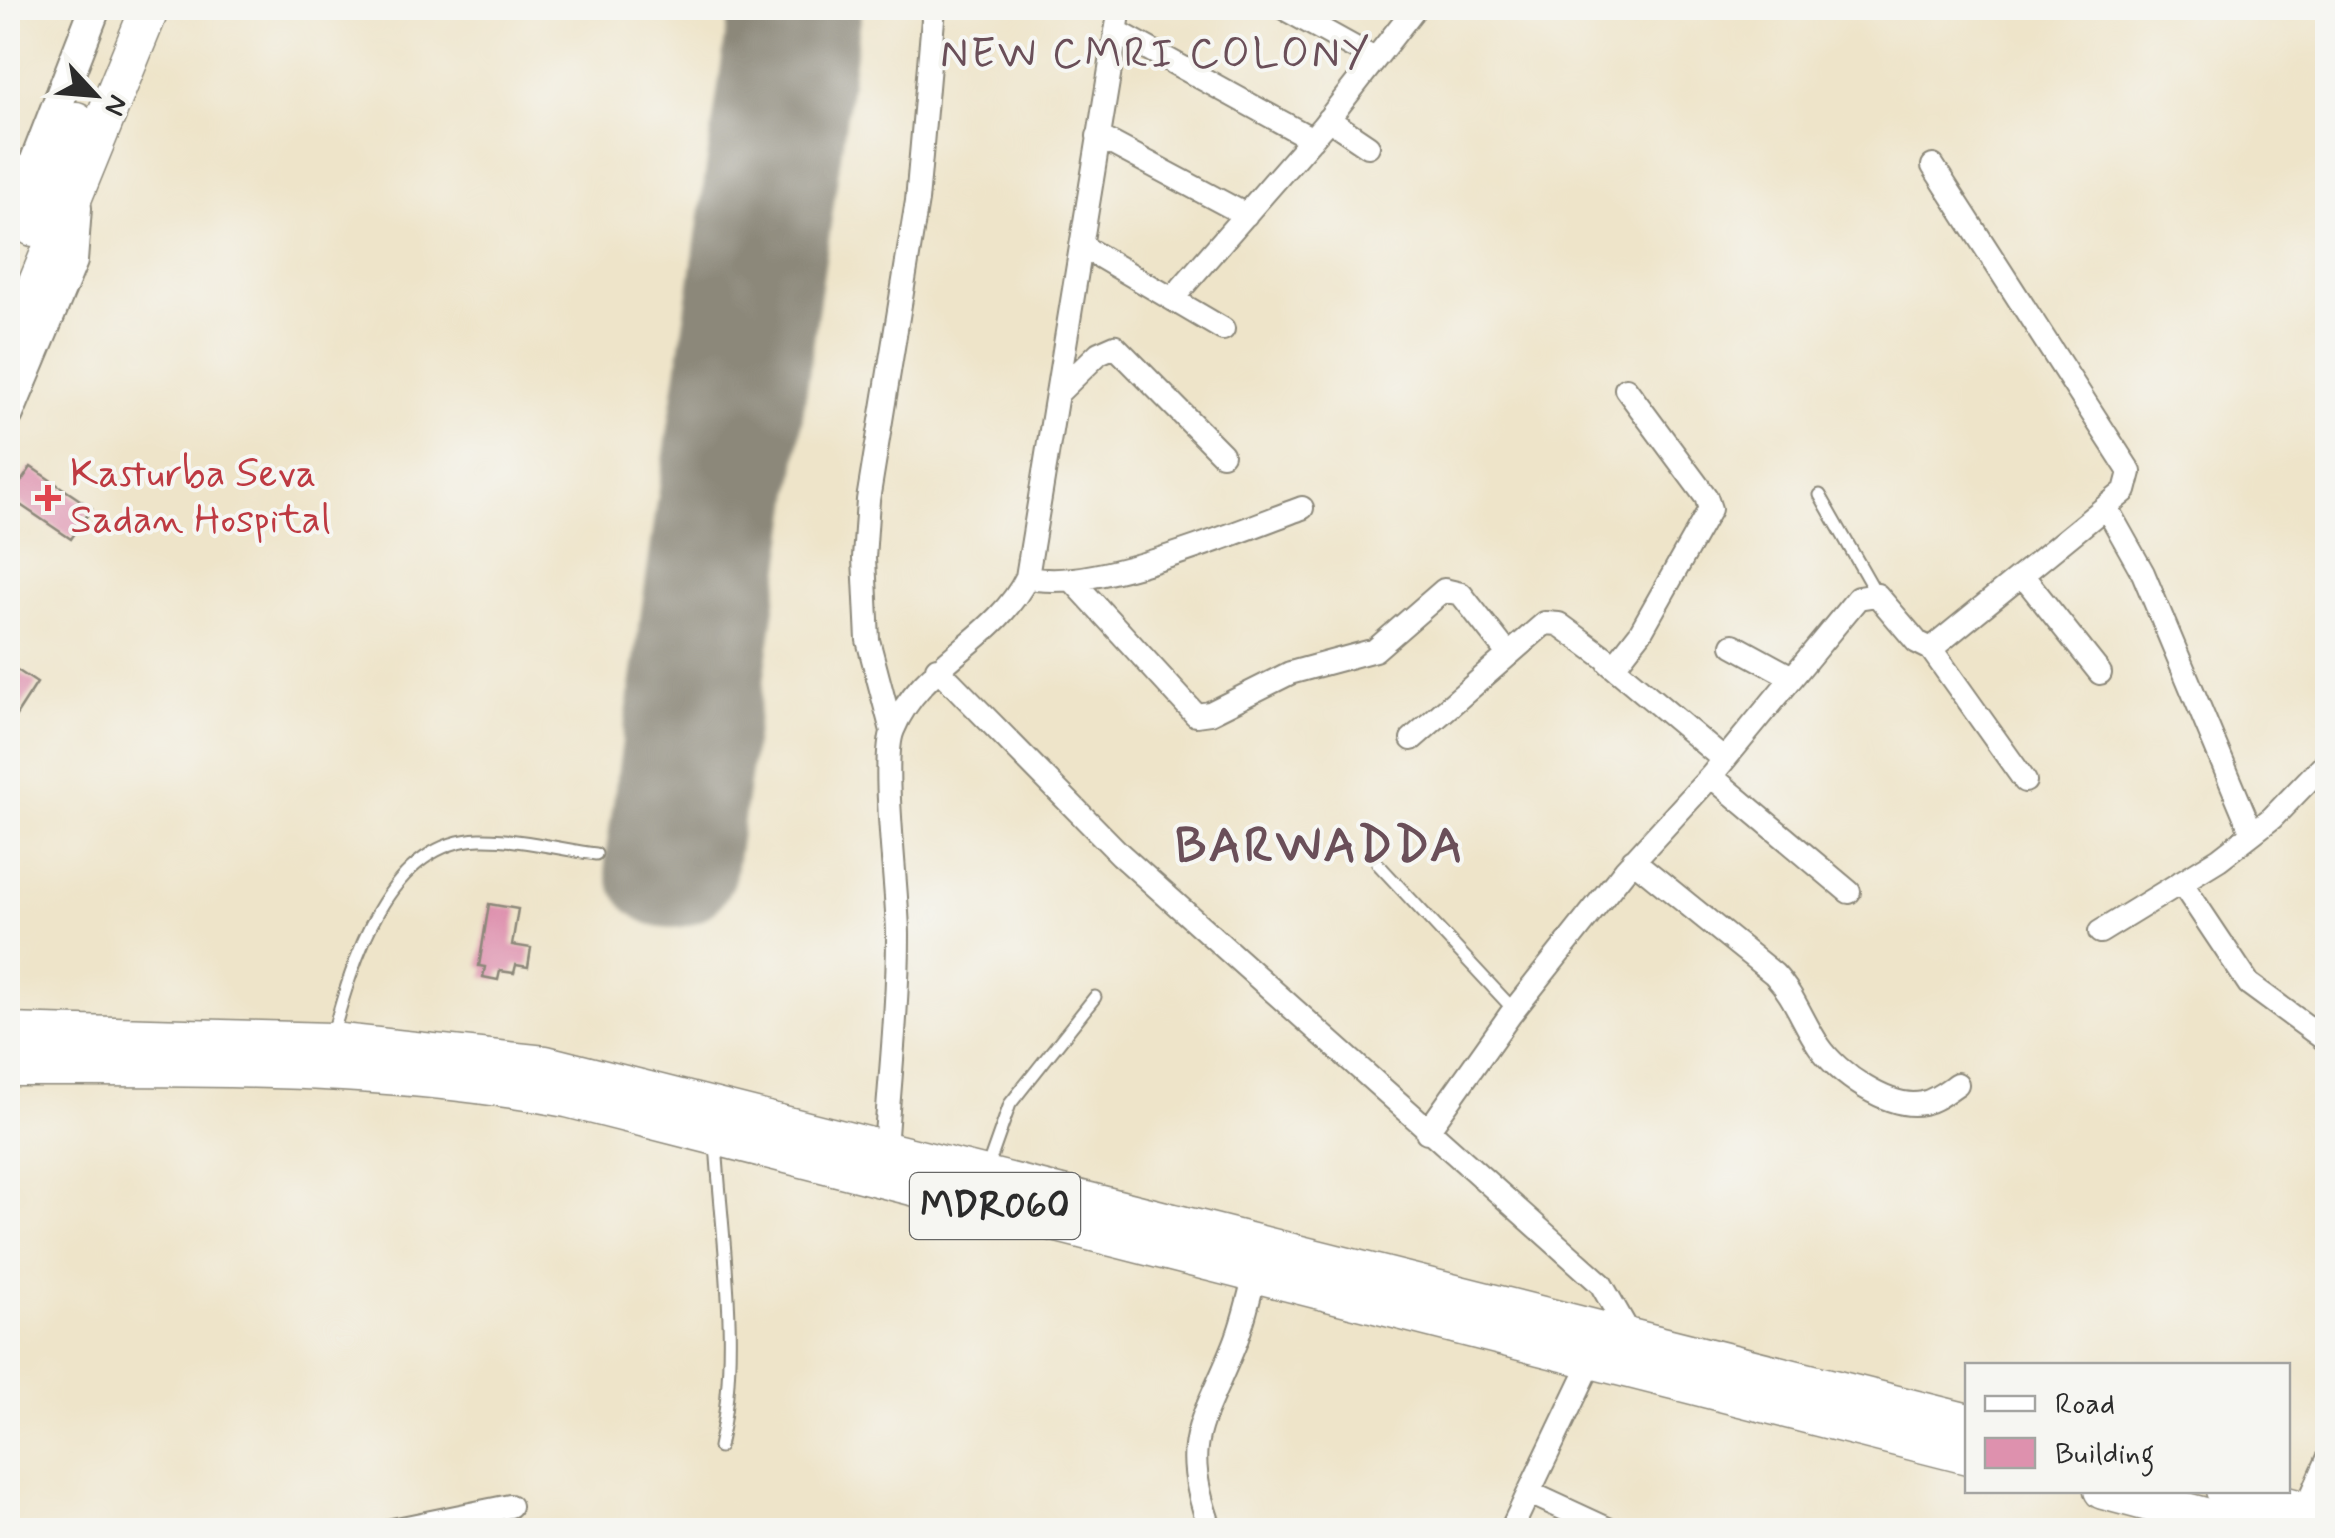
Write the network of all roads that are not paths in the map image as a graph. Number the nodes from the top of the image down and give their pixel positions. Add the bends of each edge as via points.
1 (95, 8) edge
2 (122, 8) edge
3 (150, 8) edge
4 (934, 8) edge
5 (1120, 8) edge
6 (1282, 8) edge
7 (1415, 8) edge
8 (1116, 32) junction
9 (1375, 60) junction
10 (1328, 120) junction
11 (1098, 136) junction
12 (1312, 139) junction
13 (1368, 146) dead end
14 (1933, 166) dead end
15 (78, 185) junction
16 (1246, 216) junction
17 (8, 232) edge
18 (1082, 246) junction
19 (8, 290) edge
20 (1172, 298) junction
21 (1223, 329) dead end
22 (8, 356) edge
23 (1626, 389) dead end
24 (1060, 391) junction
25 (8, 414) edge
26 (1222, 454) dead end
27 (1820, 495) dead end
28 (2106, 507) junction
29 (1302, 508) dead end
30 (2022, 576) junction
31 (1028, 577) junction
32 (1074, 582) junction
33 (1877, 595) junction
34 (1733, 645) dead end
35 (1932, 649) junction
36 (1508, 654) junction
37 (1609, 663) junction
38 (937, 668) junction
39 (2100, 673) dead end
40 (1790, 676) junction
41 (892, 731) junction
42 (1412, 738) dead end
43 (2328, 760) edge
44 (1718, 768) junction
45 (2025, 781) dead end
46 (2252, 833) junction
47 (596, 854) dead end
48 (1633, 860) junction
49 (1378, 864) dead end
50 (2180, 882) junction
51 (1849, 892) dead end
52 (2100, 932) dead end
53 (1095, 997) dead end
54 (1514, 1010) junction
55 (8, 1033) edge
56 (2328, 1042) edge
57 (329, 1057) junction
58 (8, 1067) edge
59 (1957, 1084) dead end
60 (719, 1122) junction
61 (1427, 1132) junction
62 (885, 1149) junction
63 (986, 1174) junction
64 (1256, 1271) junction
65 (1633, 1340) junction
66 (1592, 1360) junction
67 (1965, 1422) edge
68 (720, 1448) dead end
69 (1965, 1453) edge
70 (2328, 1459) edge
71 (1530, 1493) junction
72 (2114, 1493) edge
73 (2236, 1493) edge
74 (510, 1506) dead end
75 (2316, 1514) edge
76 (392, 1530) edge
77 (1211, 1530) edge
78 (1512, 1530) edge
79 (1610, 1530) edge
80 (2254, 1530) edge

1 - 17 street
2 - 19 main road
3 - 15 main road
4 - 41 street via 917,201 864,558 868,640
5 - 8 street
6 - 9 street
7 - 9 street
8 - 11 street
8 - 12 street
9 - 10 street
10 - 12 street
10 - 13 street
11 - 16 street
11 - 18 street
12 - 16 street
14 - 28 street via 2130,472 2125,491
15 - 22 main road
15 - 25 street via 72,261
16 - 20 street
18 - 20 street
18 - 24 street
20 - 21 street
23 - 37 street via 1710,509 1623,660
24 - 26 street via 1114,346
24 - 31 street
27 - 33 lane
28 - 30 street
28 - 46 street via 2143,573
29 - 32 street
30 - 35 street
30 - 39 street
31 - 32 street
31 - 38 street via 995,622
32 - 36 street via 1196,715 1290,673 1376,650 1444,590 1461,594
33 - 35 street via 1917,642
33 - 40 street via 1858,598
34 - 40 street
35 - 45 street
36 - 37 street via 1552,622
36 - 42 street
37 - 44 street
38 - 41 street
38 - 61 street via 1120,854
40 - 44 street
41 - 62 street via 898,938
43 - 46 street
44 - 48 street
44 - 51 street
46 - 50 street
47 - 57 lane via 482,838 422,862 378,912 345,990
48 - 54 street
48 - 59 street via 1774,974 1820,1048 1842,1070 1906,1104 1924,1103
49 - 54 lane
50 - 52 street
50 - 56 street via 2249,984
53 - 63 lane via 1010,1104
54 - 61 street
55 - 57 main road, MDR060
57 - 58 main road, MDR060
57 - 60 main road, MDR060 via 545,1065
60 - 62 main road, MDR060
60 - 64 main road, MDR060
60 - 68 lane via 732,1342
61 - 65 street via 1602,1284
62 - 63 main road, MDR060
63 - 65 main road, MDR060
64 - 66 main road, MDR060
64 - 77 street via 1235,1345 1195,1434 1196,1483
65 - 67 main road, MDR060
66 - 69 main road, MDR060
66 - 71 street
70 - 75 street
71 - 78 street
71 - 79 street
72 - 80 main road
73 - 75 main road
74 - 76 street

